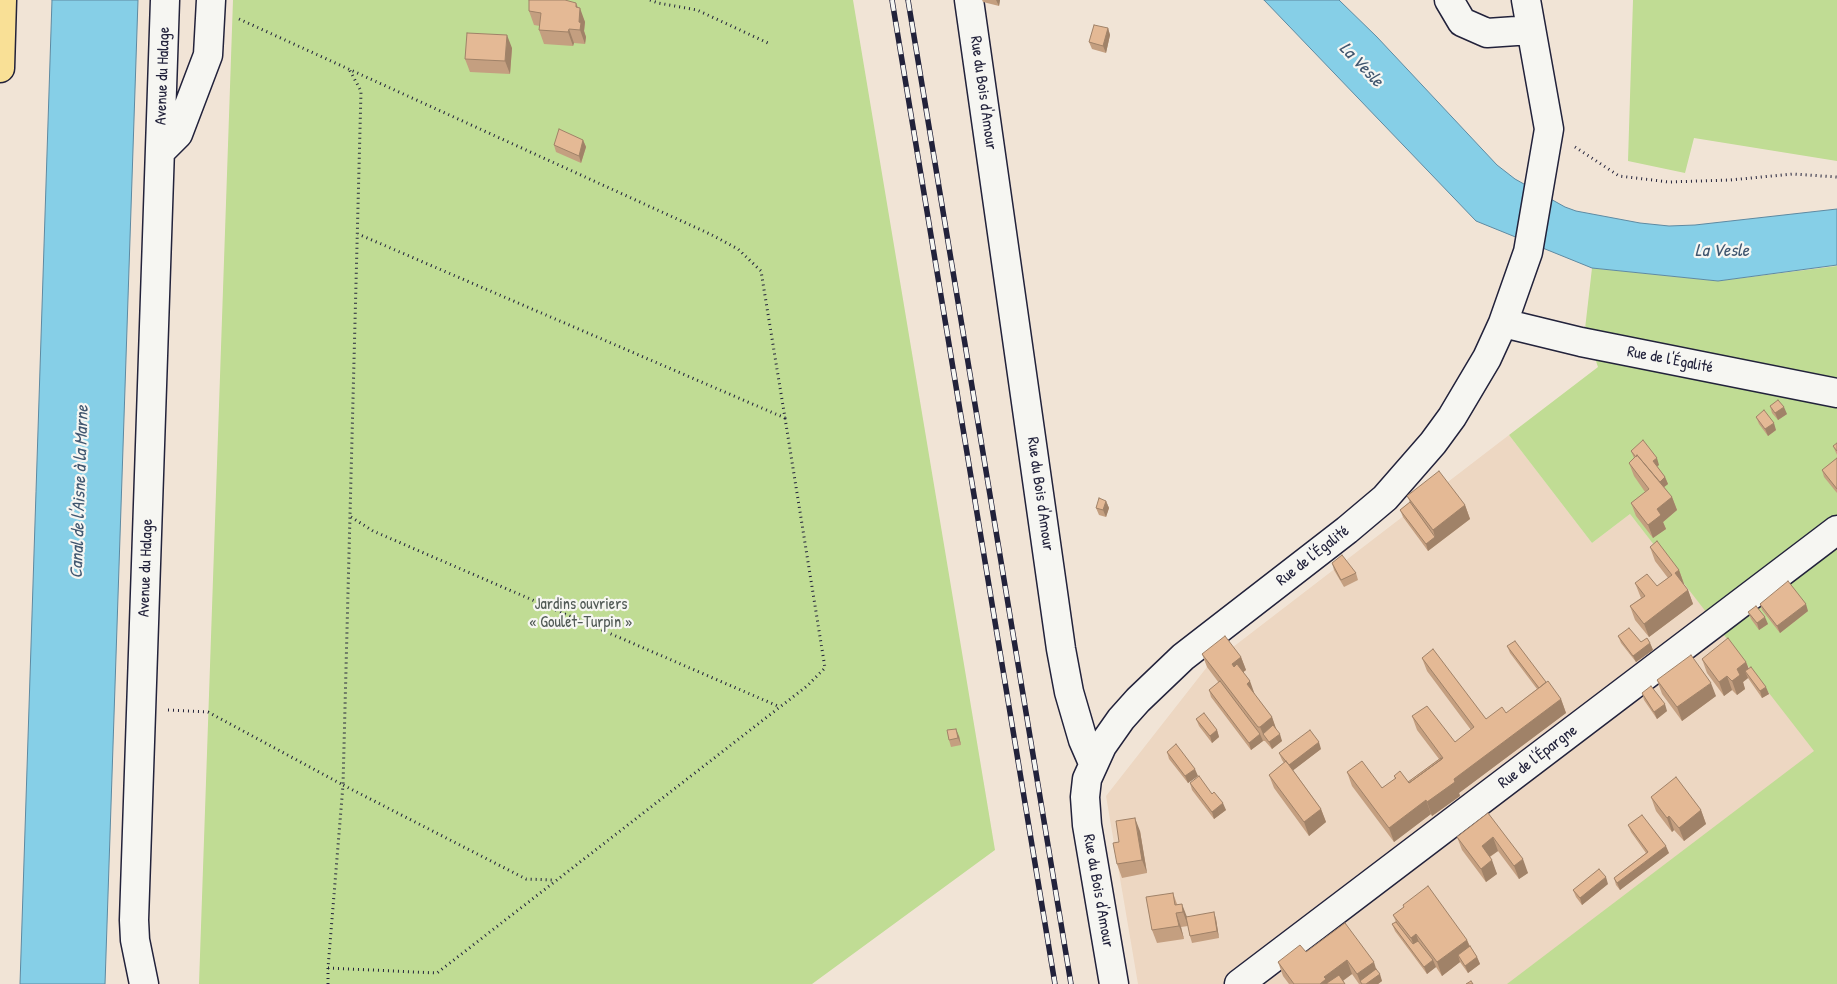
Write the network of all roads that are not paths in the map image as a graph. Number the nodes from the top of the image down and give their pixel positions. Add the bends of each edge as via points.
1 (2, 0) edge
2 (165, 0) edge
3 (969, 0) edge
4 (1449, 0) edge
5 (1526, 0) edge
6 (211, 3) edge
7 (1531, 30) junction
8 (0, 68) edge
9 (161, 151) junction
10 (1504, 323) junction
11 (1837, 393) edge
12 (1837, 530) edge
13 (1092, 763) junction
14 (144, 984) edge
15 (1114, 984) edge
16 (1239, 984) edge

1 - 8 main road
2 - 9 street, Avenue du Halage
3 - 13 street, Rue du Bois d'Amour via 1061,649 1083,740
4 - 7 street via 1462,22 1487,33
5 - 7 street
6 - 9 street, Avenue du Halage via 208,55 178,134
7 - 10 street, Rue de l'Égalité via 1549,130 1528,252
9 - 14 street, Avenue du Halage via 134,920
10 - 11 street, Rue de l'Égalité via 1581,342
10 - 13 street, Rue de l'Égalité via 1452,417 1385,498 1161,676 1121,719
12 - 16 street, Rue de l'Épargne
13 - 15 street, Rue du Bois d'Amour via 1085,797 1087,825

